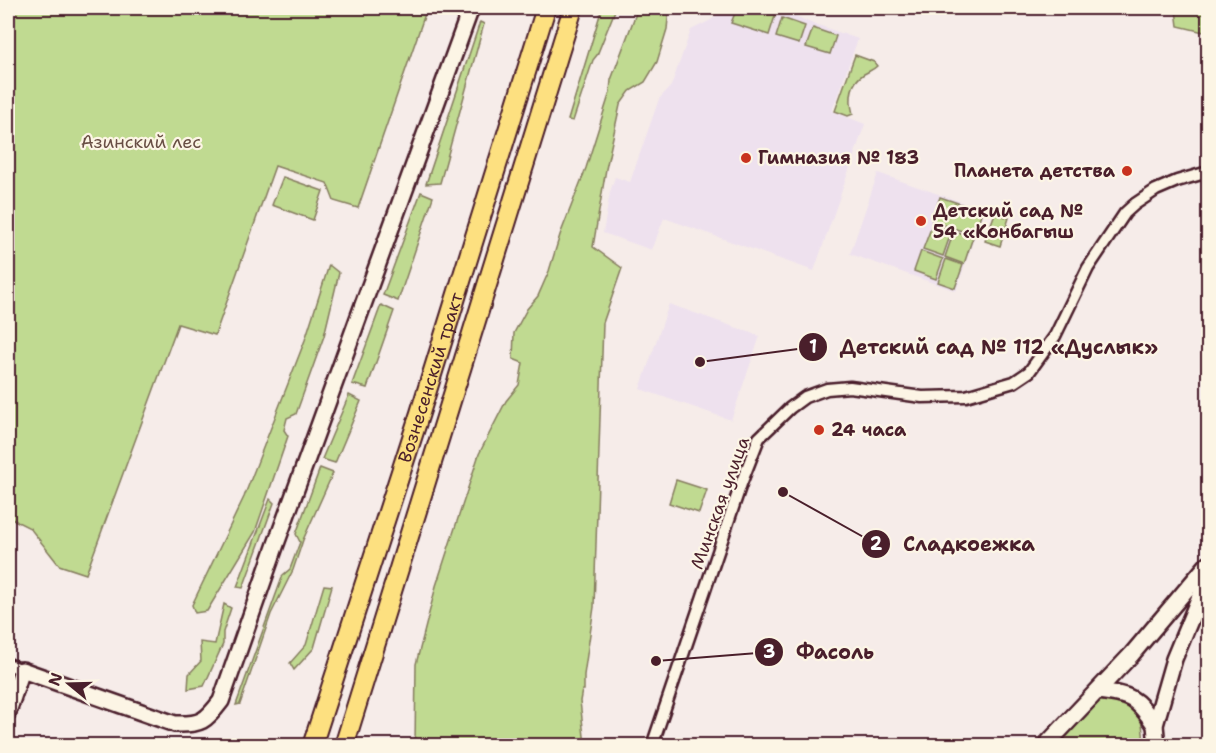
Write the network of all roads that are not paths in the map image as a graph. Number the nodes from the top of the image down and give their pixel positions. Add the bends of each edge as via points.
1 (471, 8) edge
2 (546, 8) edge
3 (573, 8) edge
4 (1209, 172) edge
5 (1209, 564) edge
6 (1209, 577) edge
7 (8, 664) edge
8 (22, 670) junction
9 (1098, 691) junction
10 (8, 712) edge
11 (1155, 725) junction
12 (312, 746) edge
13 (344, 746) edge
14 (652, 746) edge
15 (1045, 746) edge
16 (1157, 746) edge

1 - 8 street via 221,701 209,717 192,725 175,724
2 - 12 main road, Вознесенский тракт
3 - 13 main road, Вознесенский тракт
4 - 14 street, Минская улица via 1156,190 1125,213 1088,268 1055,336 1029,372 1014,382 966,396 922,398 850,387 827,389 790,408 759,438
5 - 9 street
6 - 11 street via 1174,659
7 - 8 street
8 - 10 street
9 - 11 street via 1124,694 1141,704
9 - 15 street
11 - 16 street

